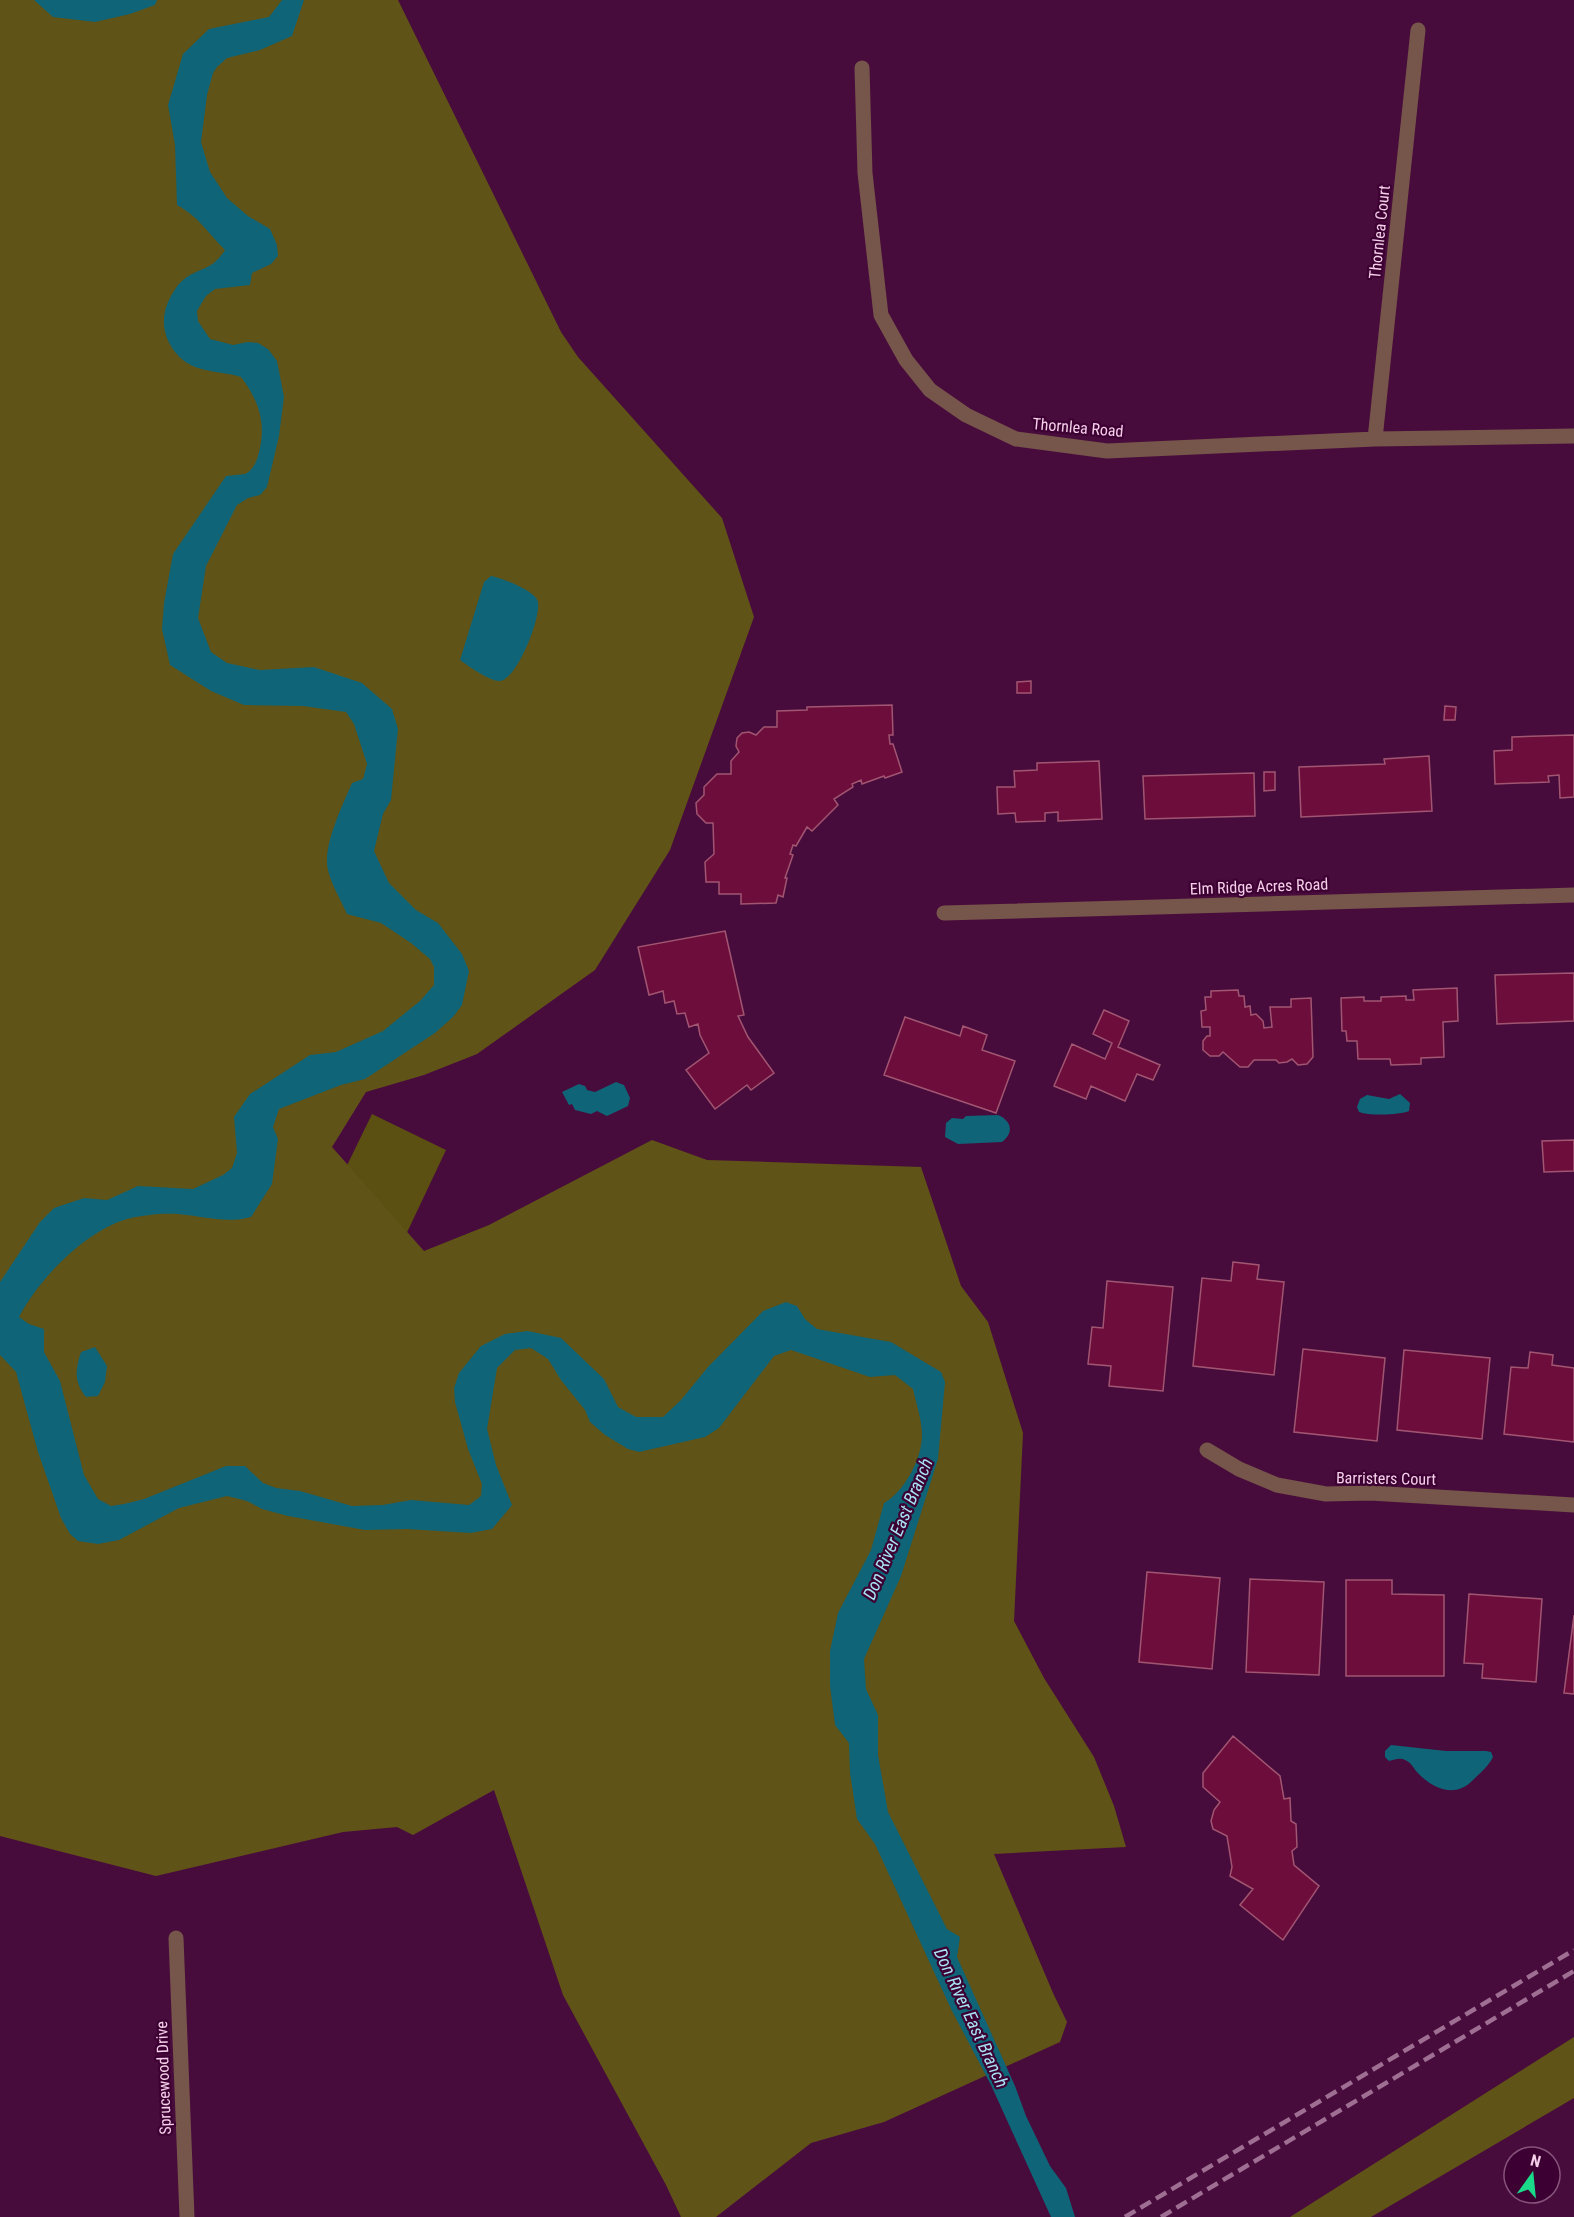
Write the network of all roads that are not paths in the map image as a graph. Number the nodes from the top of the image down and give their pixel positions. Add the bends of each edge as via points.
1 (1418, 30) dead end
2 (862, 68) dead end
3 (1574, 435) edge
4 (1376, 439) junction
5 (1574, 895) edge
6 (944, 913) dead end
7 (1207, 1450) dead end
8 (1574, 1505) edge
9 (176, 1938) dead end
10 (187, 2217) edge

1 - 4 street, Thornlea Court
2 - 4 street, Thornlea Road via 865,173 881,315 906,360 930,390 966,415 1016,439 1096,450
3 - 4 street, Thornlea Road
5 - 6 street, Elm Ridge Acres Road
7 - 8 street, Barristers Court via 1277,1485 1326,1494 1370,1492
9 - 10 street, Sprucewood Drive

